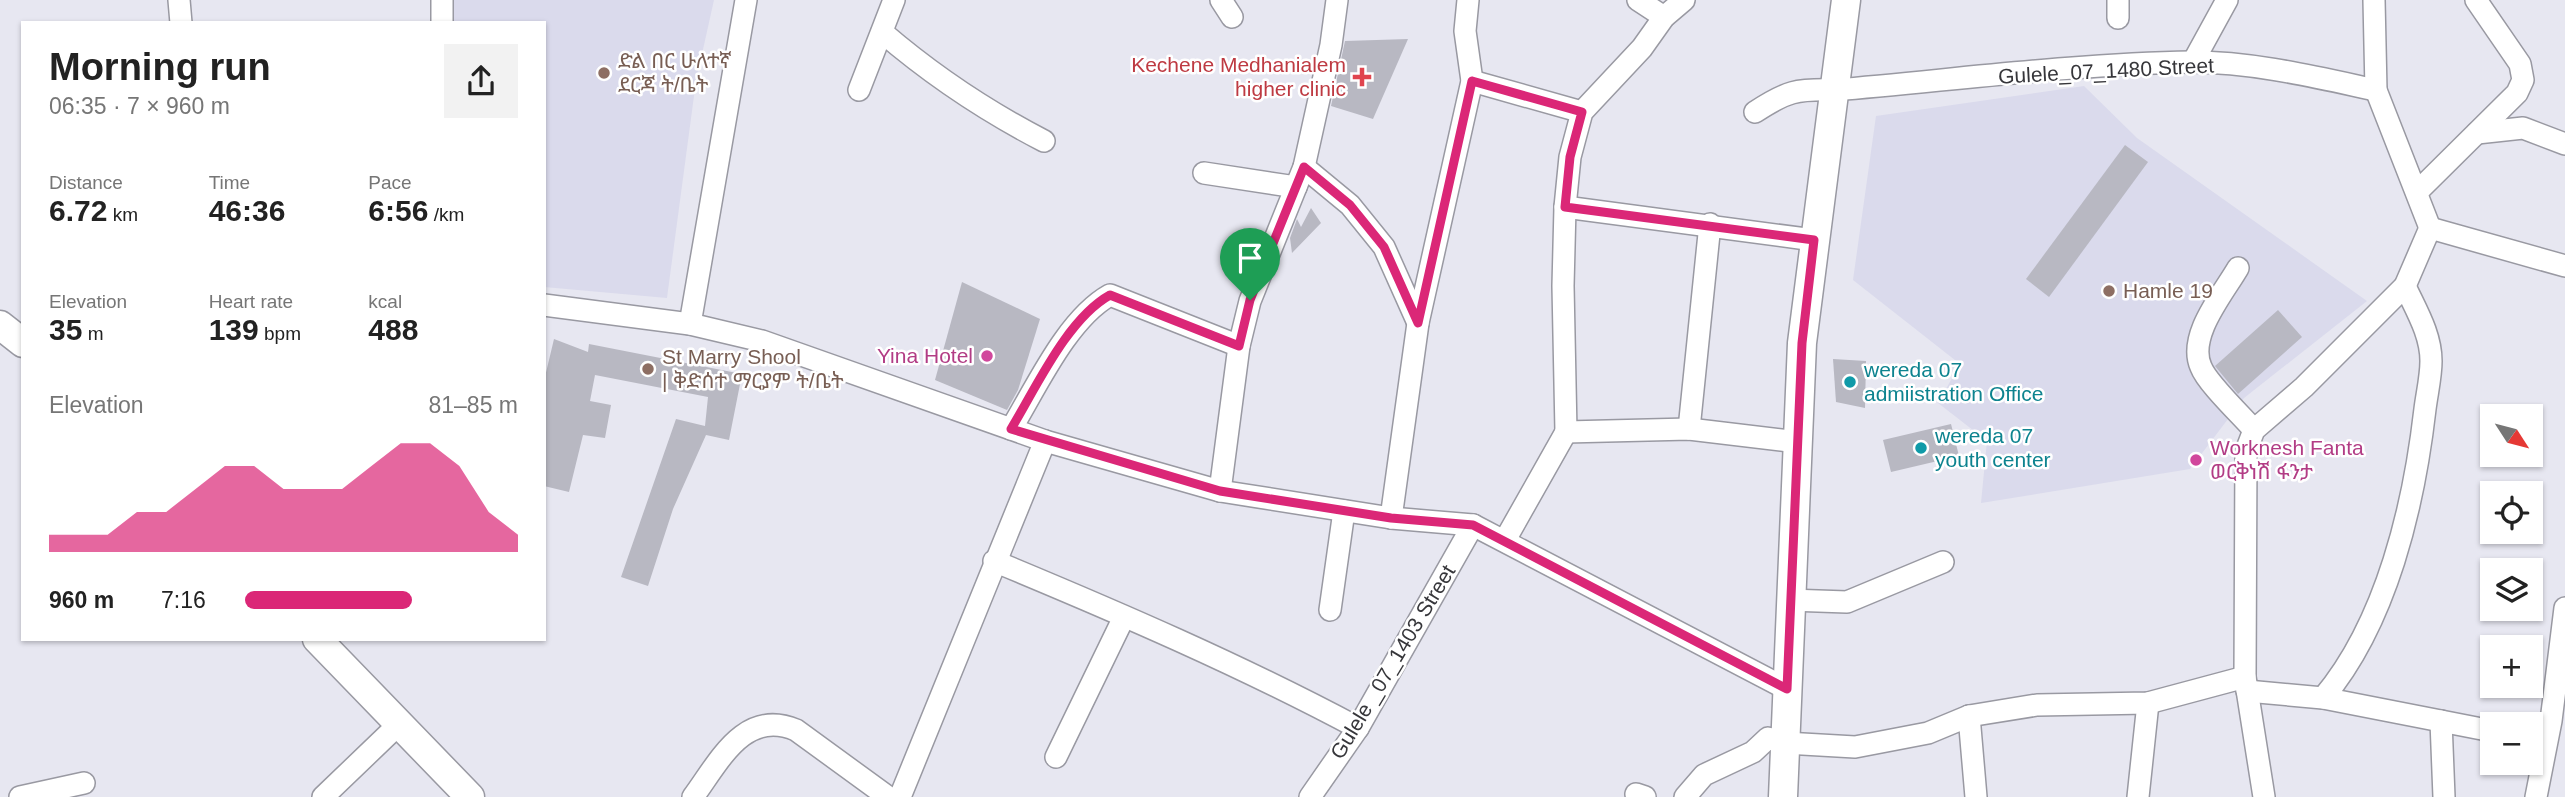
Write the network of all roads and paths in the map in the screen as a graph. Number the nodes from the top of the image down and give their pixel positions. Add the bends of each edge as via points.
1 (179, 0) edge
2 (442, 0) edge
3 (746, 0) edge
4 (894, 0) edge
5 (1337, 0) edge
6 (1468, 0) edge
7 (1638, 0) edge
8 (1684, 0) edge
9 (1846, 0) edge
10 (2227, 0) edge
11 (2374, 0) edge
12 (2476, 0) edge
13 (1664, 17) junction
14 (181, 21) edge
15 (442, 21) edge
16 (882, 32) junction
17 (2193, 62) junction
18 (1472, 81) junction
19 (859, 90) dead end
20 (1835, 90) junction
21 (2376, 90) junction
22 (1582, 112) junction
23 (1755, 112) dead end
24 (2477, 133) junction
25 (1044, 141) dead end
26 (2565, 144) edge
27 (1304, 167) junction
28 (1203, 173) dead end
29 (1296, 187) junction
30 (2417, 192) junction
31 (1565, 207) junction
32 (1710, 224) junction
33 (2430, 228) junction
34 (1814, 240) junction
35 (2565, 266) edge
36 (2238, 268) dead end
37 (2405, 286) junction
38 (546, 305) edge
39 (1418, 323) junction
40 (690, 324) junction
41 (0, 325) edge
42 (21, 341) edge
43 (1239, 346) junction
44 (1011, 429) junction
45 (1689, 429) junction
46 (2254, 430) junction
47 (1566, 432) junction
48 (1045, 441) junction
49 (1798, 442) junction
50 (1220, 491) junction
51 (1344, 511) junction
52 (1391, 518) junction
53 (1473, 525) junction
54 (1505, 540) junction
55 (994, 561) junction
56 (1943, 562) dead end
57 (1789, 600) junction
58 (2565, 608) edge
59 (1330, 610) dead end
60 (1124, 617) junction
61 (319, 641) edge
62 (2246, 684) junction
63 (1787, 689) junction
64 (2323, 698) junction
65 (2148, 703) junction
66 (1969, 716) junction
67 (2441, 721) junction
68 (398, 725) junction
69 (1358, 728) junction
70 (2480, 729) edge
71 (2548, 733) edge
72 (1785, 743) junction
73 (1056, 757) dead end
74 (84, 783) dead end
75 (20, 797) edge
76 (323, 797) edge
77 (470, 797) edge
78 (693, 797) edge
79 (888, 797) edge
80 (900, 797) edge
81 (1310, 797) edge
82 (1685, 797) edge
83 (1783, 797) edge
84 (1976, 797) edge
85 (2138, 797) edge
86 (2264, 797) edge
87 (2444, 797) edge
88 (2536, 797) edge

1 - 14 street
2 - 15 street
3 - 40 street
4 - 16 street
5 - 27 street
6 - 18 street via 1465,32
7 - 13 street
8 - 13 street
9 - 20 main road
10 - 17 street
11 - 21 street
12 - 24 street via 2523,71 2517,93
13 - 22 street via 1642,48
16 - 19 street
16 - 25 street via 983,107
17 - 20 street, Gulele_07_1480 Street
17 - 21 street, Gulele_07_1480 Street via 2292,71
18 - 22 street
18 - 39 street
20 - 23 street, Gulele_07_1480 Street via 1786,92
20 - 34 main road
21 - 30 street
22 - 31 street via 1570,157
24 - 26 street via 2523,128
24 - 30 street
27 - 29 street
27 - 39 street via 1350,205 1378,239
28 - 29 street
29 - 43 street via 1250,300
30 - 33 street
31 - 32 street
31 - 47 street
32 - 34 street
32 - 45 street
33 - 35 street
33 - 37 street
34 - 49 main road via 1802,343
36 - 46 street via 2199,337 2198,354 2201,368
37 - 46 street
37 - 64 street via 2427,332 2431,360 2419,463 2381,598 2344,673
38 - 40 street
39 - 52 street
40 - 44 street via 762,341
41 - 42 main road
43 - 44 street via 1110,295 1069,334
43 - 50 street
44 - 48 street
45 - 47 street
45 - 49 street
46 - 62 street via 2246,452
47 - 54 street
48 - 50 street
48 - 55 street
49 - 57 main road
50 - 51 street
51 - 52 street
51 - 59 street
52 - 53 street
53 - 54 street
53 - 69 street, Gulele _07_1403 Street
54 - 63 street
55 - 60 street
55 - 80 street
56 - 57 street via 1847,602
57 - 63 main road
58 - 71 street
60 - 69 street
60 - 73 street
61 - 68 main road
62 - 64 street
62 - 65 street
62 - 86 street
63 - 72 main road
64 - 67 street
65 - 66 street via 2038,705
65 - 85 street
66 - 72 street via 1928,733 1856,747
66 - 84 street
67 - 70 street
67 - 87 street
68 - 76 street
68 - 77 main road
69 - 81 street, Gulele _07_1403 Street
71 - 88 street
72 - 82 street via 1768,738 1753,752 1704,775
72 - 83 main road
74 - 75 street
78 - 79 street via 737,738 756,727 779,723 796,730

